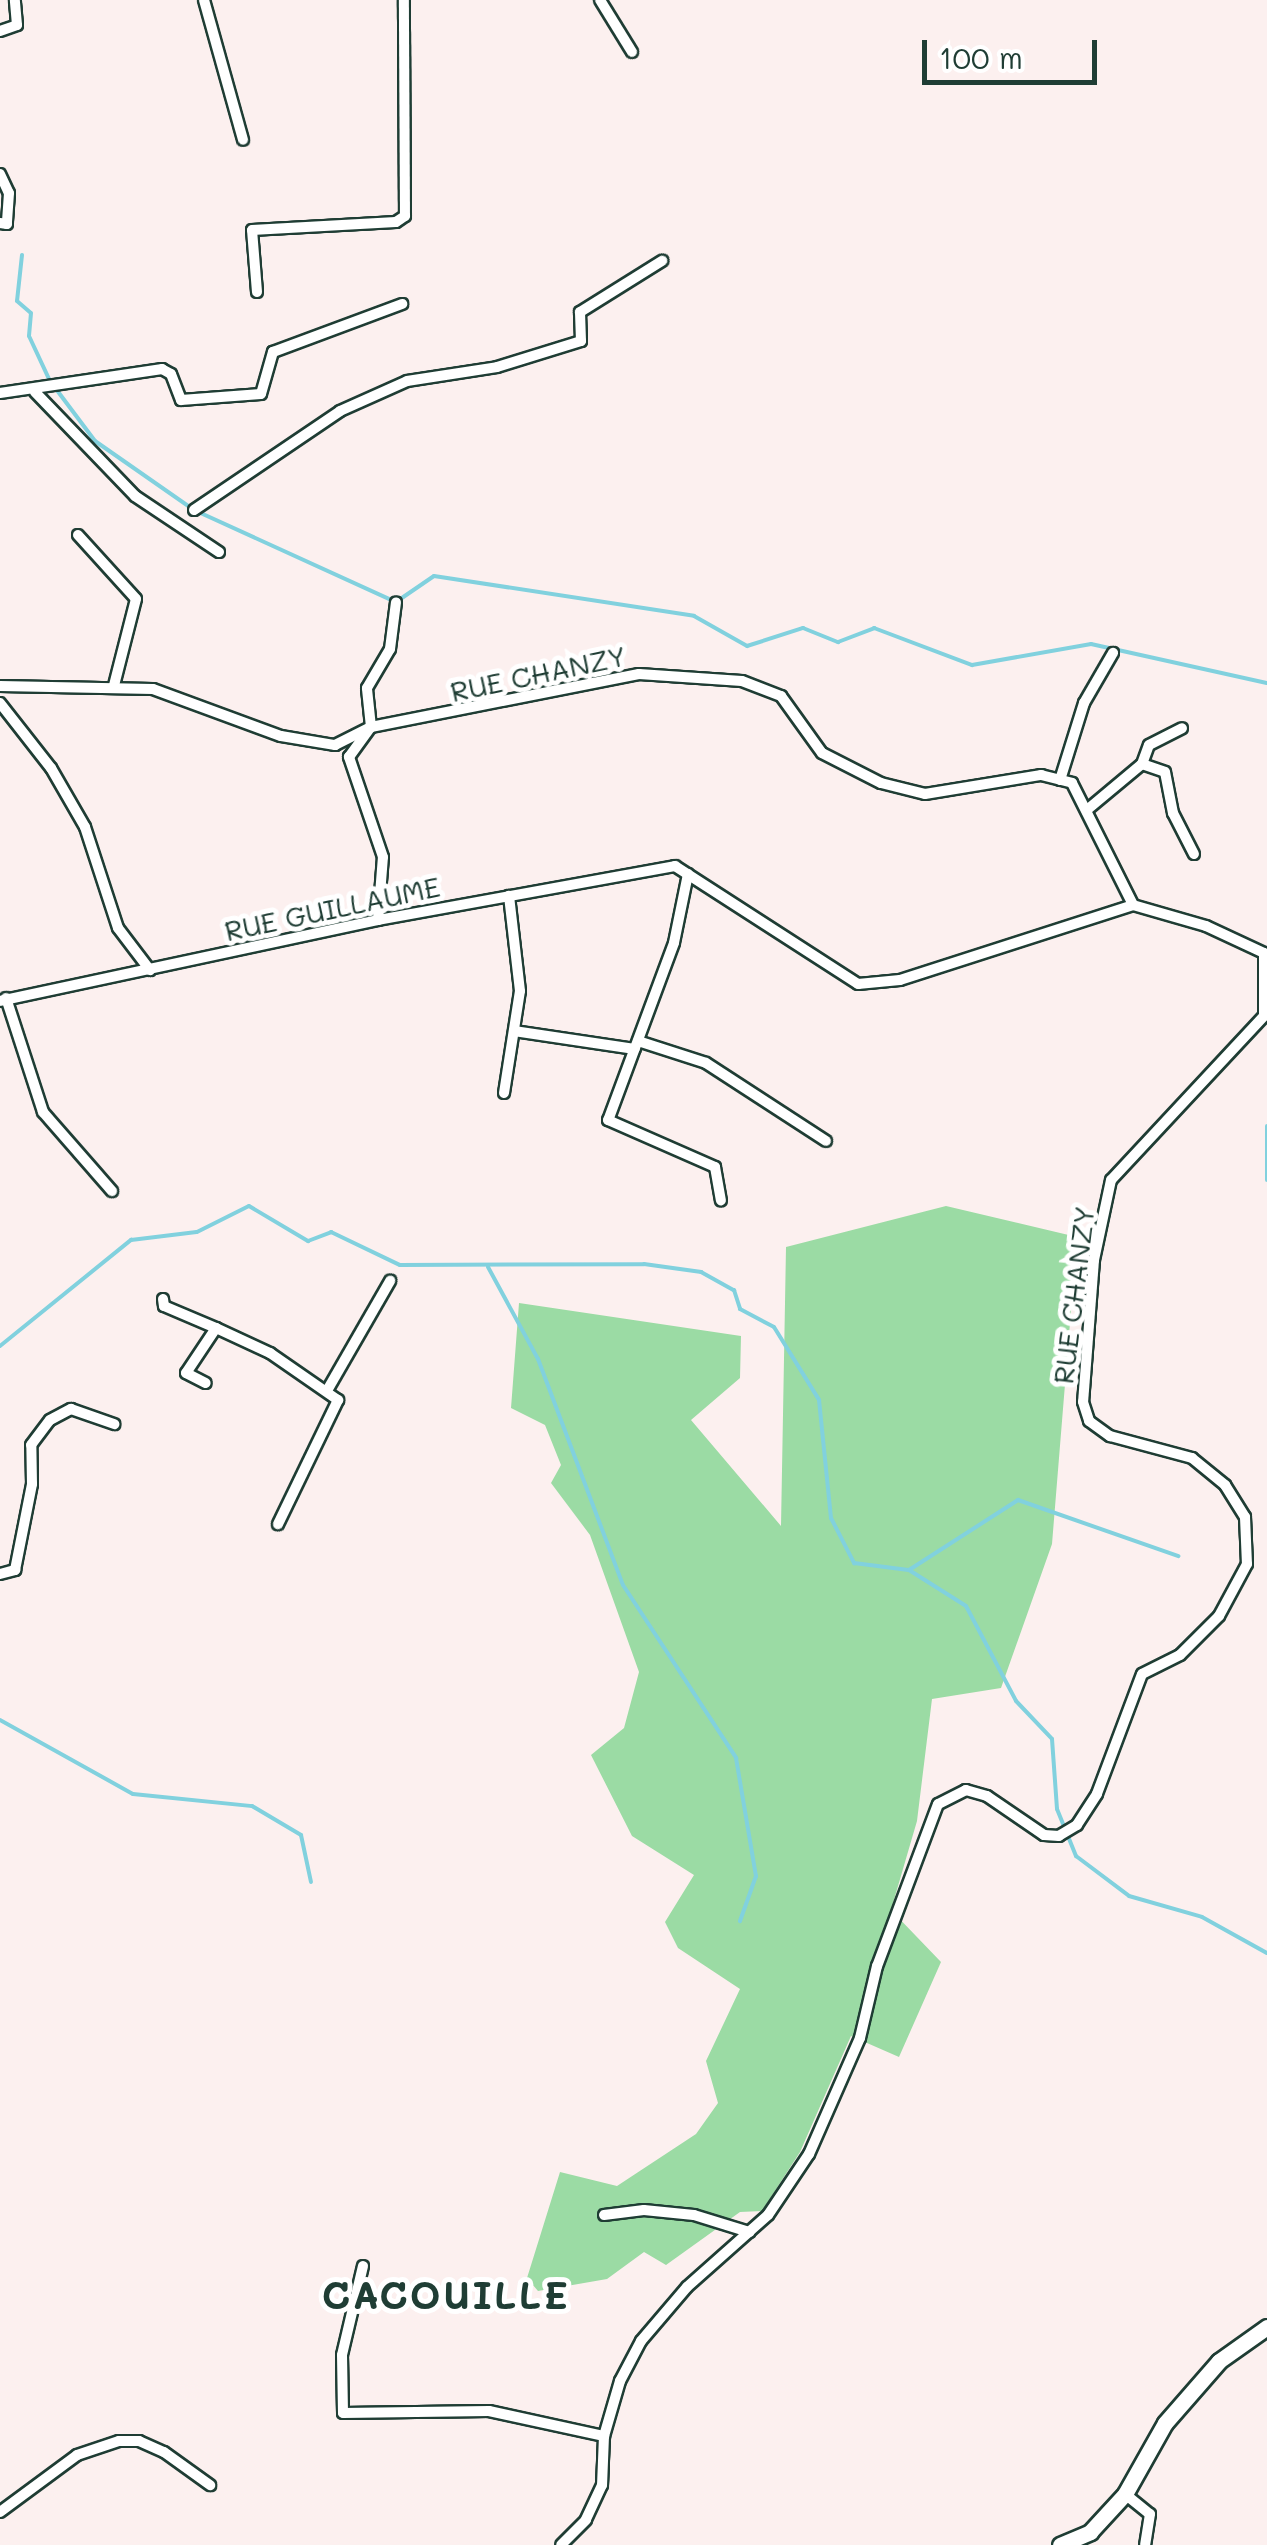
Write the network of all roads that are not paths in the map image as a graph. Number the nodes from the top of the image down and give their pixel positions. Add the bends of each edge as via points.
1 (14, 0) edge
2 (204, 0) edge
3 (404, 0) edge
4 (600, 0) edge
5 (0, 31) edge
6 (632, 52) dead end
7 (244, 140) dead end
8 (0, 174) edge
9 (4, 224) edge
10 (662, 261) dead end
11 (258, 292) dead end
12 (402, 304) dead end
13 (35, 392) junction
14 (0, 393) edge
15 (194, 510) dead end
16 (78, 535) dead end
17 (219, 552) dead end
18 (396, 602) dead end
19 (1113, 654) dead end
20 (114, 685) junction
21 (0, 686) edge
22 (0, 702) edge
23 (371, 726) junction
24 (1182, 728) dead end
25 (1142, 764) junction
26 (1060, 780) junction
27 (1088, 809) junction
28 (1194, 854) dead end
29 (688, 874) junction
30 (509, 896) junction
31 (1133, 905) junction
32 (378, 920) junction
33 (1266, 952) edge
34 (150, 970) junction
35 (3, 999) edge
36 (514, 1031) junction
37 (636, 1045) junction
38 (504, 1093) dead end
39 (826, 1142) dead end
40 (112, 1191) dead end
41 (721, 1200) dead end
42 (390, 1281) dead end
43 (162, 1299) dead end
44 (216, 1328) junction
45 (206, 1383) dead end
46 (328, 1389) junction
47 (114, 1424) dead end
48 (278, 1524) dead end
49 (0, 1574) edge
50 (604, 2215) dead end
51 (750, 2232) junction
52 (362, 2266) dead end
53 (1264, 2335) edge
54 (604, 2436) junction
55 (210, 2485) dead end
56 (1126, 2494) junction
57 (0, 2512) edge
58 (561, 2545) edge
59 (1060, 2545) edge
60 (1145, 2545) edge

1 - 5 street via 14,29
2 - 7 street
3 - 11 street via 405,216 248,233
4 - 6 street
8 - 9 street via 9,193
10 - 15 street via 580,312 580,342 497,366 407,381 340,410
12 - 13 street via 274,352 261,394 180,400 171,374 162,369
13 - 14 street
13 - 17 street via 120,484
16 - 20 street via 136,599
18 - 23 street via 390,649 367,688
19 - 26 street via 1084,703
20 - 21 street, RUE CHANZY
20 - 23 street, RUE CHANZY via 153,689 281,736 335,745
22 - 34 street via 51,768 85,827 118,928
23 - 26 street, RUE CHANZY via 639,674 724,680 781,696 822,752 881,783 924,794 1041,774
23 - 32 street via 349,756 383,857
24 - 25 street via 1148,745
25 - 27 street
25 - 28 street via 1165,772 1173,814
26 - 27 street via 1072,783
27 - 31 street
29 - 30 street, RUE GUILLAUME via 676,866
29 - 31 street via 858,984 900,980
29 - 37 street via 674,943
30 - 32 street, RUE GUILLAUME
30 - 36 street via 520,991
31 - 33 street, RUE CHANZY
32 - 34 street, RUE GUILLAUME
33 - 51 street, RUE CHANZY via 1264,1016 1111,1180 1094,1260 1083,1402 1090,1421 1110,1436 1192,1458 1225,1485 1245,1517 1247,1564 1219,1616 1180,1656 1142,1674 1098,1794 1077,1825 1059,1836 1044,1834 987,1796 966,1790 938,1804 877,1966 860,2038 808,2154
34 - 35 street, RUE GUILLAUME
35 - 40 street via 43,1112
36 - 37 street
36 - 38 street
37 - 39 street via 706,1062
37 - 41 street via 608,1120 715,1167
42 - 46 street
43 - 44 street via 164,1306
44 - 45 street via 186,1373
44 - 46 street
46 - 48 street via 339,1404
47 - 49 street via 71,1408 40,1432 31,1445 32,1484 15,1570
50 - 51 street via 694,2215
51 - 54 street, RUE CHANZY via 654,2322 620,2381
52 - 54 street via 342,2355 343,2412 489,2411
53 - 56 street via 1219,2361 1166,2423
54 - 58 street, RUE CHANZY via 602,2485 586,2520
55 - 57 street via 164,2452 119,2441 77,2455
56 - 59 street via 1090,2532
56 - 60 street via 1150,2514

